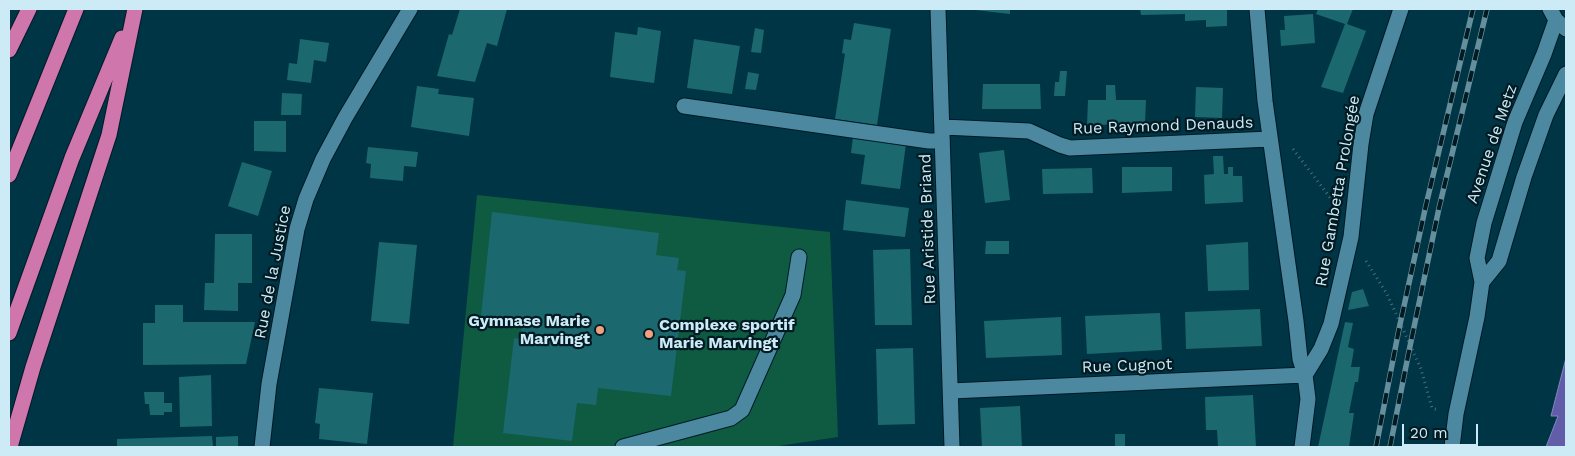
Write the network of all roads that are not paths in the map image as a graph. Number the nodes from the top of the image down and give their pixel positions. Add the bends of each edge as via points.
1 (29, 9) edge
2 (76, 9) edge
3 (135, 9) edge
4 (410, 9) edge
5 (938, 9) edge
6 (1258, 9) edge
7 (1401, 9) edge
8 (1557, 19) edge
9 (9, 50) edge
10 (1566, 74) edge
11 (684, 106) dead end
12 (943, 134) junction
13 (1270, 139) junction
14 (9, 175) edge
15 (799, 257) dead end
16 (1482, 282) junction
17 (9, 333) edge
18 (1305, 376) junction
19 (951, 391) junction
20 (10, 447) edge
21 (262, 447) edge
22 (623, 447) edge
23 (952, 447) edge
24 (1302, 447) edge
25 (1452, 447) edge

1 - 9 highway
2 - 14 highway
3 - 17 highway via 72,158
3 - 20 highway via 109,135
4 - 21 street, Rue de la Justice via 323,158 306,200 297,229 269,384
5 - 12 street, Rue Aristide Briand
6 - 13 street
7 - 18 street, Rue Gambetta Prolongée via 1366,114 1351,237 1331,324 1322,349
8 - 16 street, Avenue de Metz via 1514,122 1484,223 1476,258
10 - 16 street via 1524,177 1499,261
11 - 12 street, Rue Raymond Denauds via 929,141
12 - 13 street, Rue Raymond Denauds via 1030,131 1070,148
12 - 19 street, Rue Aristide Briand
13 - 18 street, Rue Raymond Denauds
15 - 22 street via 793,295 742,410 731,418
16 - 25 street, Avenue de Metz
18 - 19 street, Rue Cugnot
18 - 24 street, Rue Raymond Denauds via 1308,399
19 - 23 street, Rue Aristide Briand

